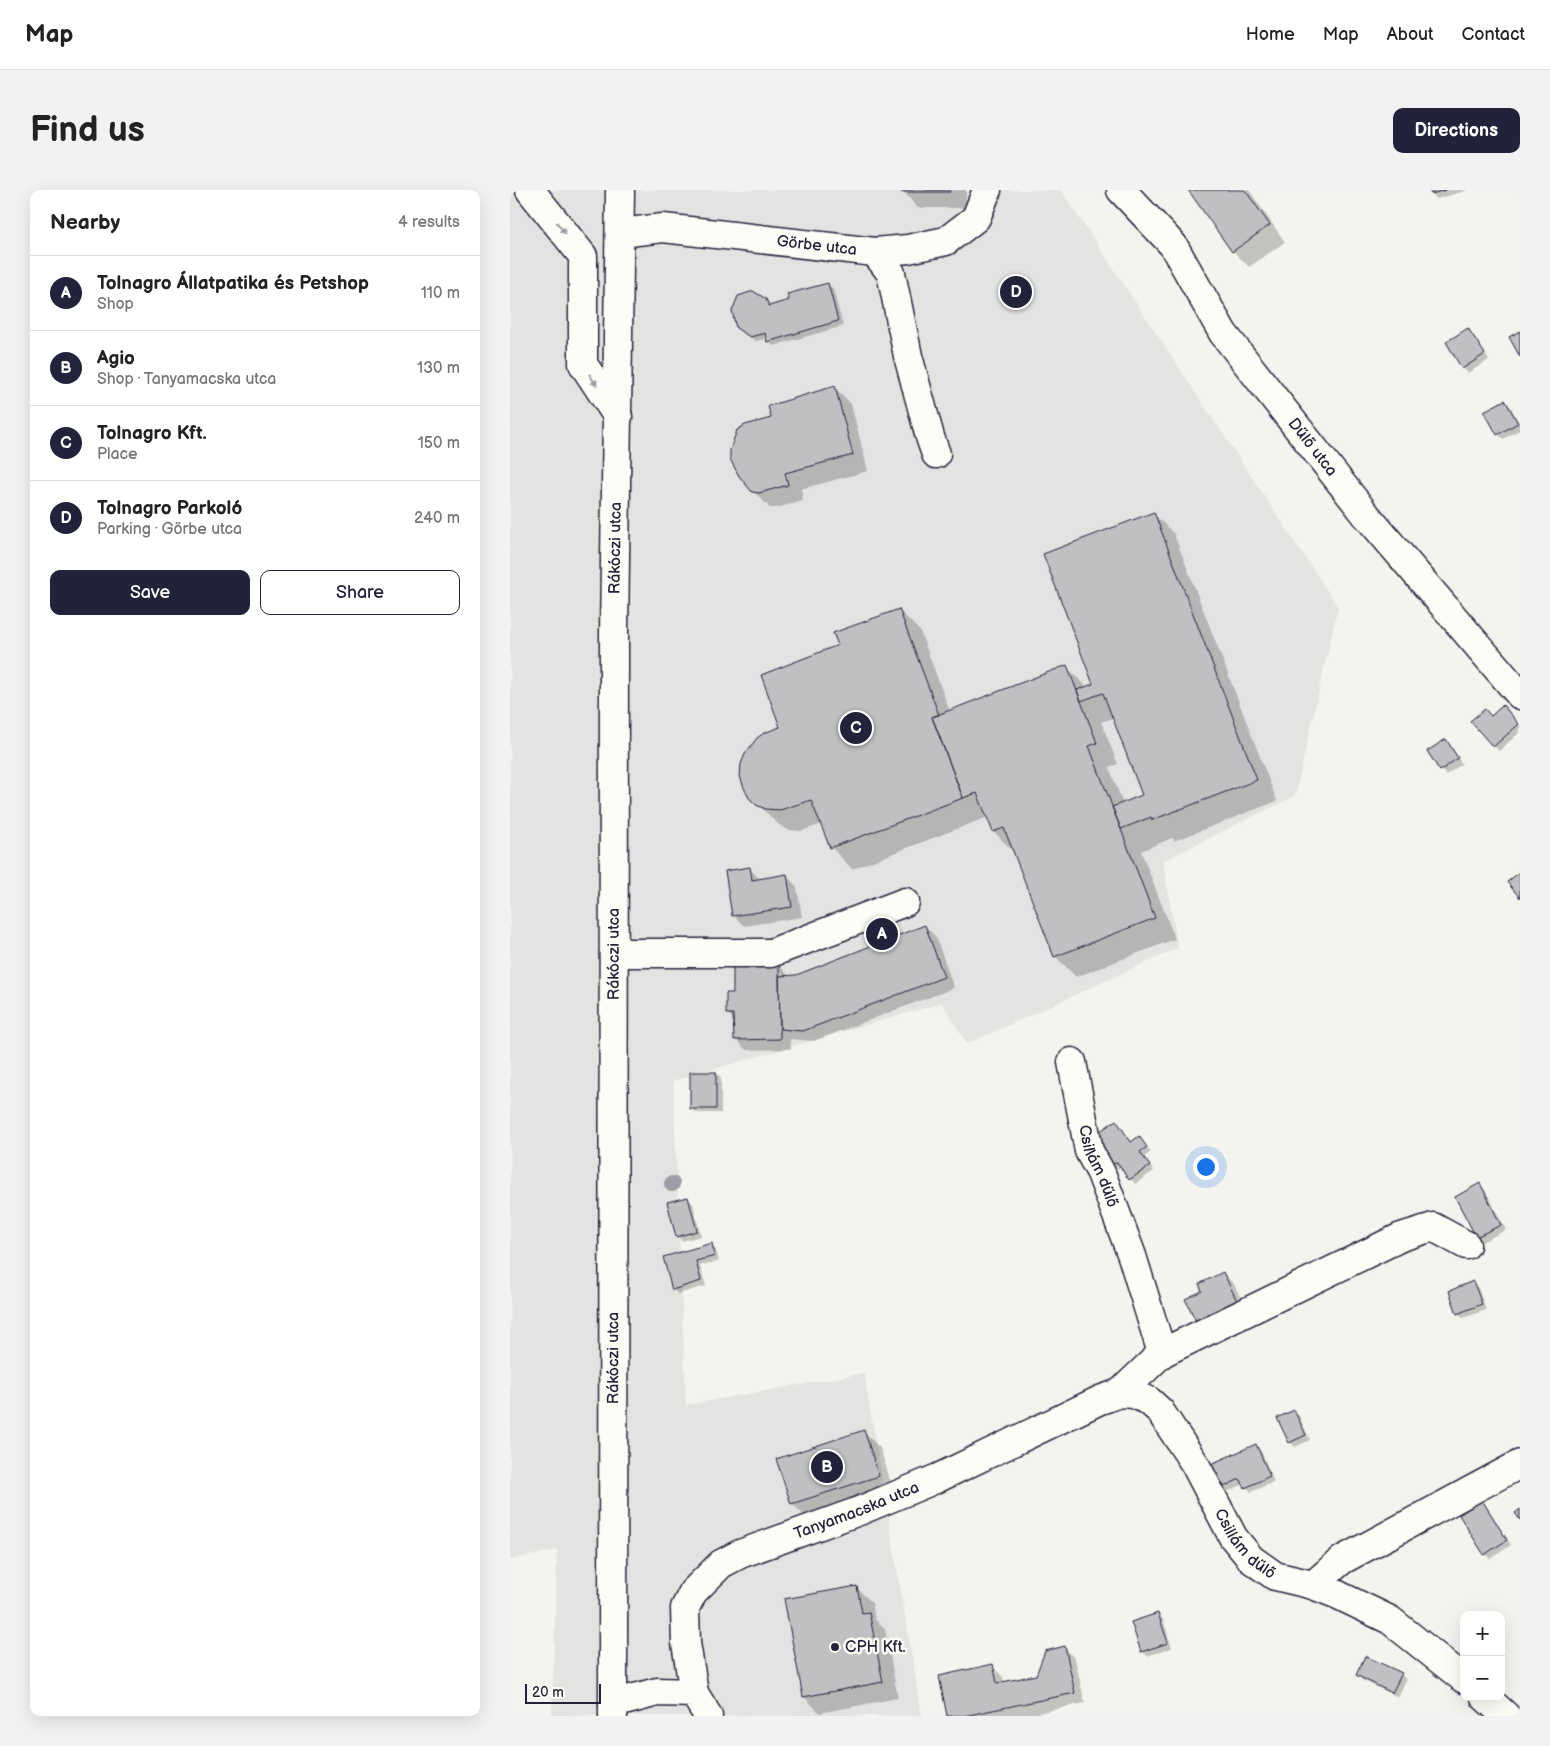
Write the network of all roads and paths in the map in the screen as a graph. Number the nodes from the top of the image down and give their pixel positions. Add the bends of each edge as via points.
1 (530, 190) edge
2 (620, 190) edge
3 (987, 190) edge
4 (1121, 190) edge
5 (620, 233) junction
6 (876, 252) junction
7 (618, 417) junction
8 (936, 454) dead end
9 (1520, 695) edge
10 (905, 902) dead end
11 (614, 953) junction
12 (1072, 1062) dead end
13 (1466, 1244) dead end
14 (1162, 1353) junction
15 (1120, 1393) junction
16 (1520, 1464) edge
17 (1313, 1585) junction
18 (1460, 1677) edge
19 (1489, 1701) edge
20 (701, 1705) edge
21 (613, 1710) edge
22 (1506, 1716) edge

1 -> 7 street via 583,256 583,364
2 - 5 street, Rákóczi utca
3 - 6 street, Görbe utca via 976,218 946,241
4 - 9 street, Dűlő utca via 1173,245 1223,332 1367,516
5 - 6 street, Görbe utca via 663,228
5 - 7 street, Rákóczi utca
6 - 8 street via 891,273 908,356
7 - 11 street, Rákóczi utca
10 - 11 street via 771,953
11 - 21 street, Rákóczi utca
12 - 14 street, Csillám dűlő via 1089,1151 1101,1173 1132,1256
13 - 14 street via 1433,1227 1401,1237
14 - 15 street
15 - 17 street, Csillám dűlő via 1134,1394 1160,1411 1195,1464 1233,1537 1250,1558 1275,1576
15 - 20 street, Tanyamacska utca via 938,1478 721,1564 693,1592 685,1608 686,1643
16 - 17 street via 1342,1560
17 - 18 street, Csillám dűlő via 1390,1620
19 - 22 street
20 - 21 street via 657,1692

